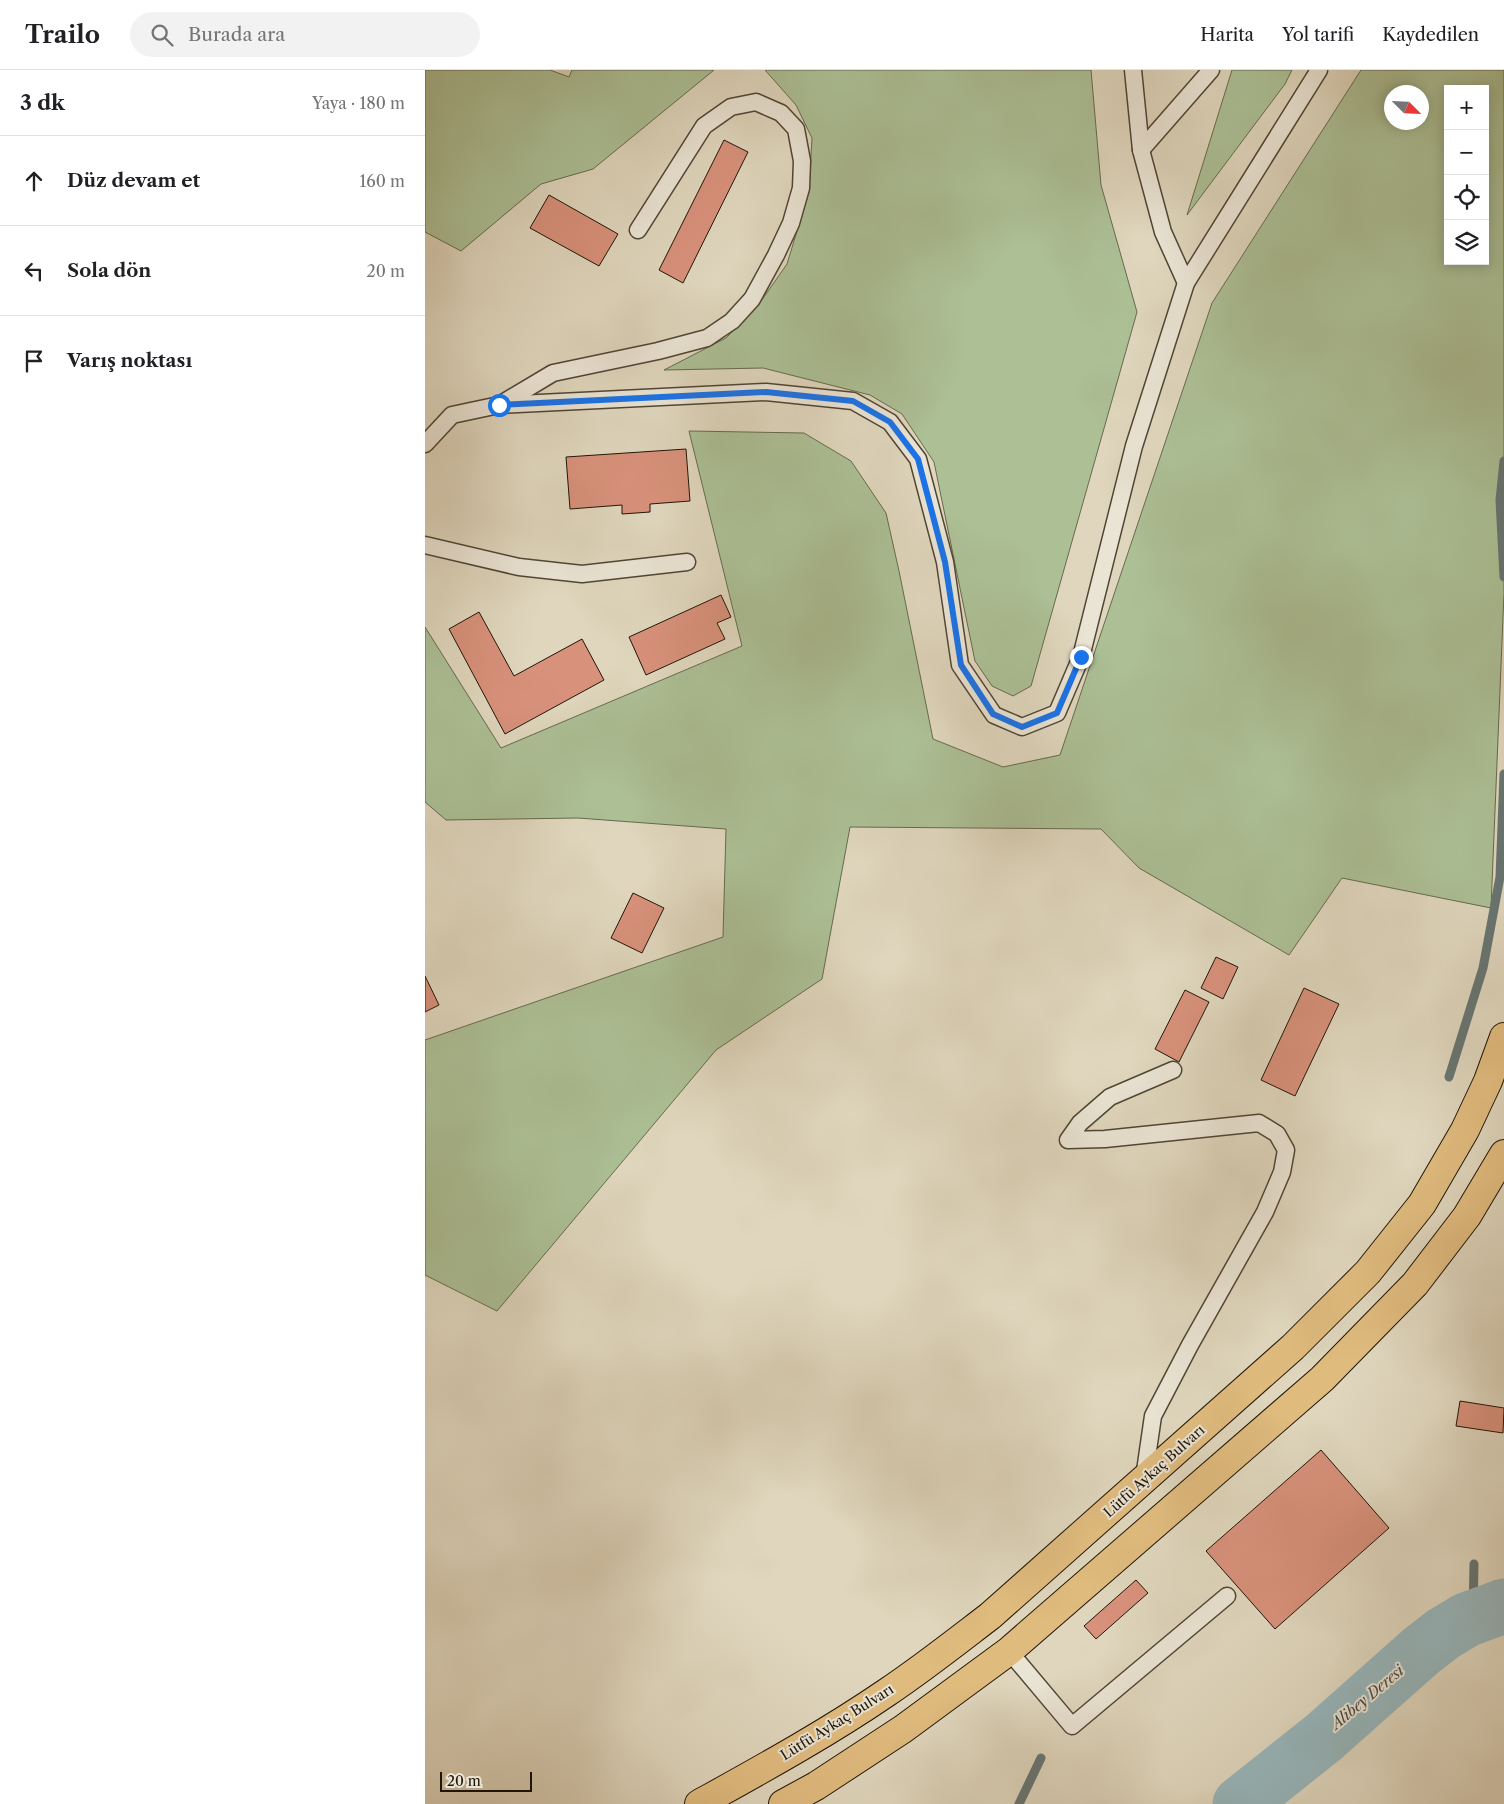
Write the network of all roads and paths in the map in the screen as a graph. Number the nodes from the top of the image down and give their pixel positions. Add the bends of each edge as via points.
1 (1133, 70) edge
2 (1211, 70) edge
3 (1319, 70) edge
4 (1141, 150) junction
5 (638, 230) dead end
6 (1186, 283) junction
7 (499, 405) junction
8 (425, 444) edge
9 (425, 545) edge
10 (687, 562) dead end
11 (1504, 1037) edge
12 (1173, 1070) dead end
13 (1496, 1085) edge
14 (1504, 1154) edge
15 (1144, 1481) junction
16 (1227, 1596) dead end
17 (1009, 1651) junction
18 (699, 1804) edge
19 (783, 1804) edge

1 - 4 lane
2 - 4 lane
3 - 6 lane
4 - 6 lane via 1163,232
5 - 7 lane via 704,126 731,108 756,102 781,113 796,129 802,162 801,188 791,223 751,299 732,321 707,338 553,373
6 - 7 lane via 1134,446 1081,657 1057,713 1022,727 993,714 961,665 945,562 918,459 890,422 853,401 766,392
7 - 8 lane via 452,415
9 - 10 lane via 519,567 582,574
11 - 13 main road, Lütfü Aykaç Bulvarı
12 - 15 lane via 1111,1097 1080,1123 1068,1140 1259,1123 1277,1134 1286,1150 1282,1172 1265,1212 1153,1416
13 - 15 main road, Lütfü Aykaç Bulvarı via 1465,1130 1422,1204 1368,1272 1293,1347
14 - 17 main road via 1467,1216 1415,1284 1322,1379
15 - 18 main road, Lütfü Aykaç Bulvarı via 990,1616 931,1662 886,1694
16 - 17 lane via 1072,1726
17 - 19 main road via 903,1729

